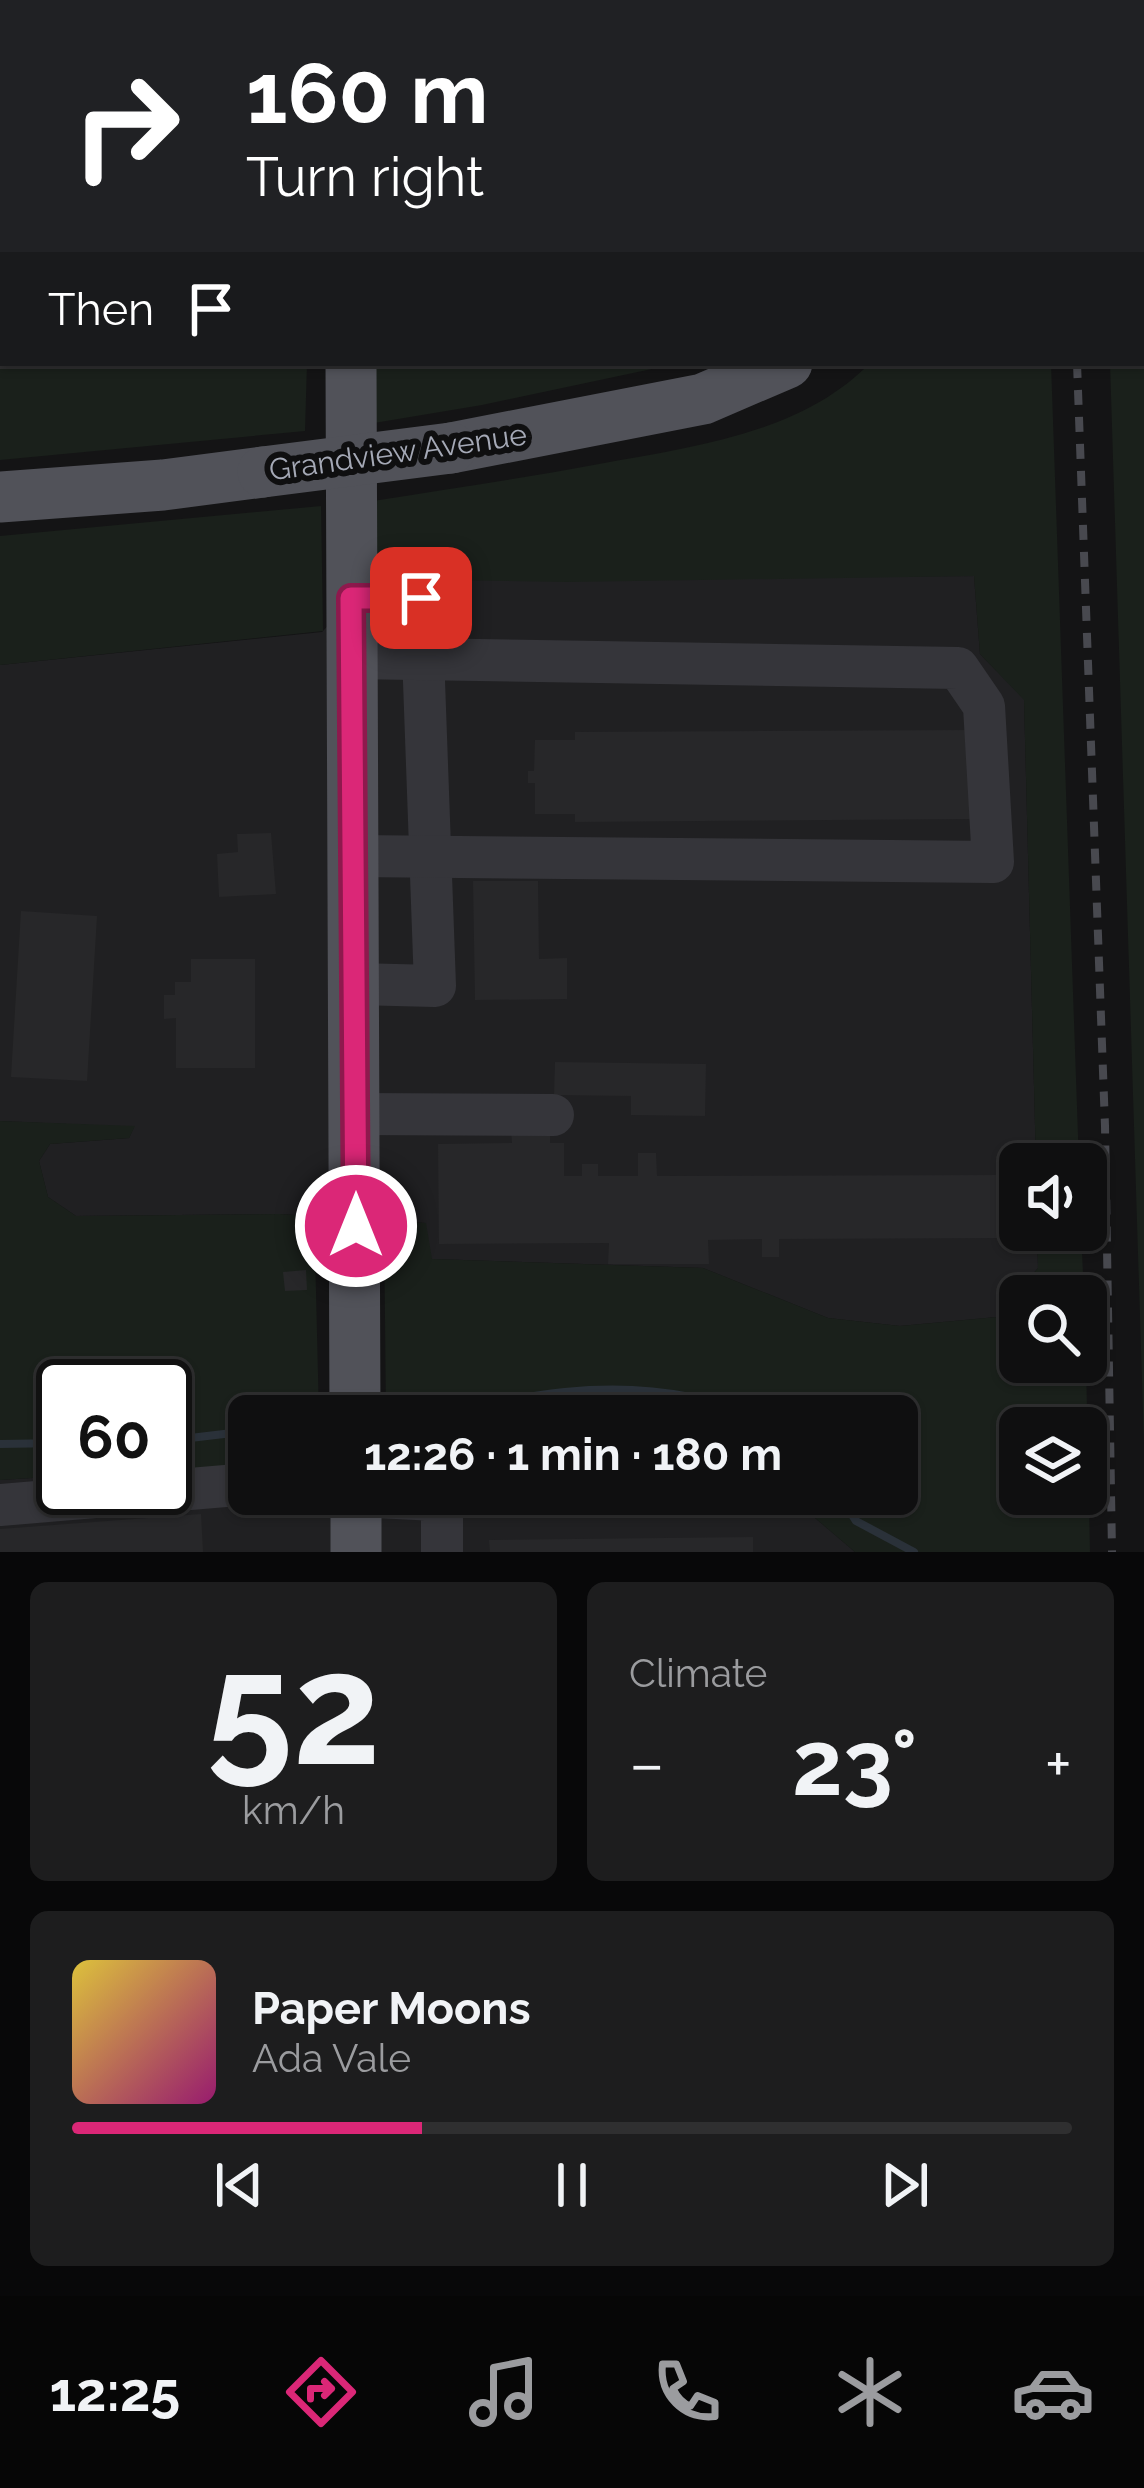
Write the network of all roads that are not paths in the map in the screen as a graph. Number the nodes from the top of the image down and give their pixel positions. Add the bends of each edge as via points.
1 (351, 366) edge
2 (781, 366) edge
3 (0, 497) edge
4 (351, 598) junction
5 (351, 658) junction
6 (423, 659) junction
7 (433, 855) junction
8 (354, 856) junction
9 (356, 984) junction
10 (356, 1114) junction
11 (553, 1115) dead end
12 (355, 1395) edge
13 (228, 1486) edge
14 (0, 1505) edge
15 (356, 1515) edge
16 (442, 1515) edge
17 (356, 1552) edge
18 (442, 1552) edge

1 - 4 main road
2 - 3 main road, Grandview Avenue, bridge via 703,398 451,448
4 - 5 main road
4 - 6 lane via 421,598
5 - 6 lane
5 - 8 main road
6 - 7 lane
6 - 7 lane via 958,668 975,688 987,728 993,862
7 - 8 lane
7 - 9 lane via 435,986
8 - 9 main road
9 - 10 main road
10 - 11 lane
10 - 12 main road
13 - 14 lane
15 - 17 main road
16 - 18 lane

